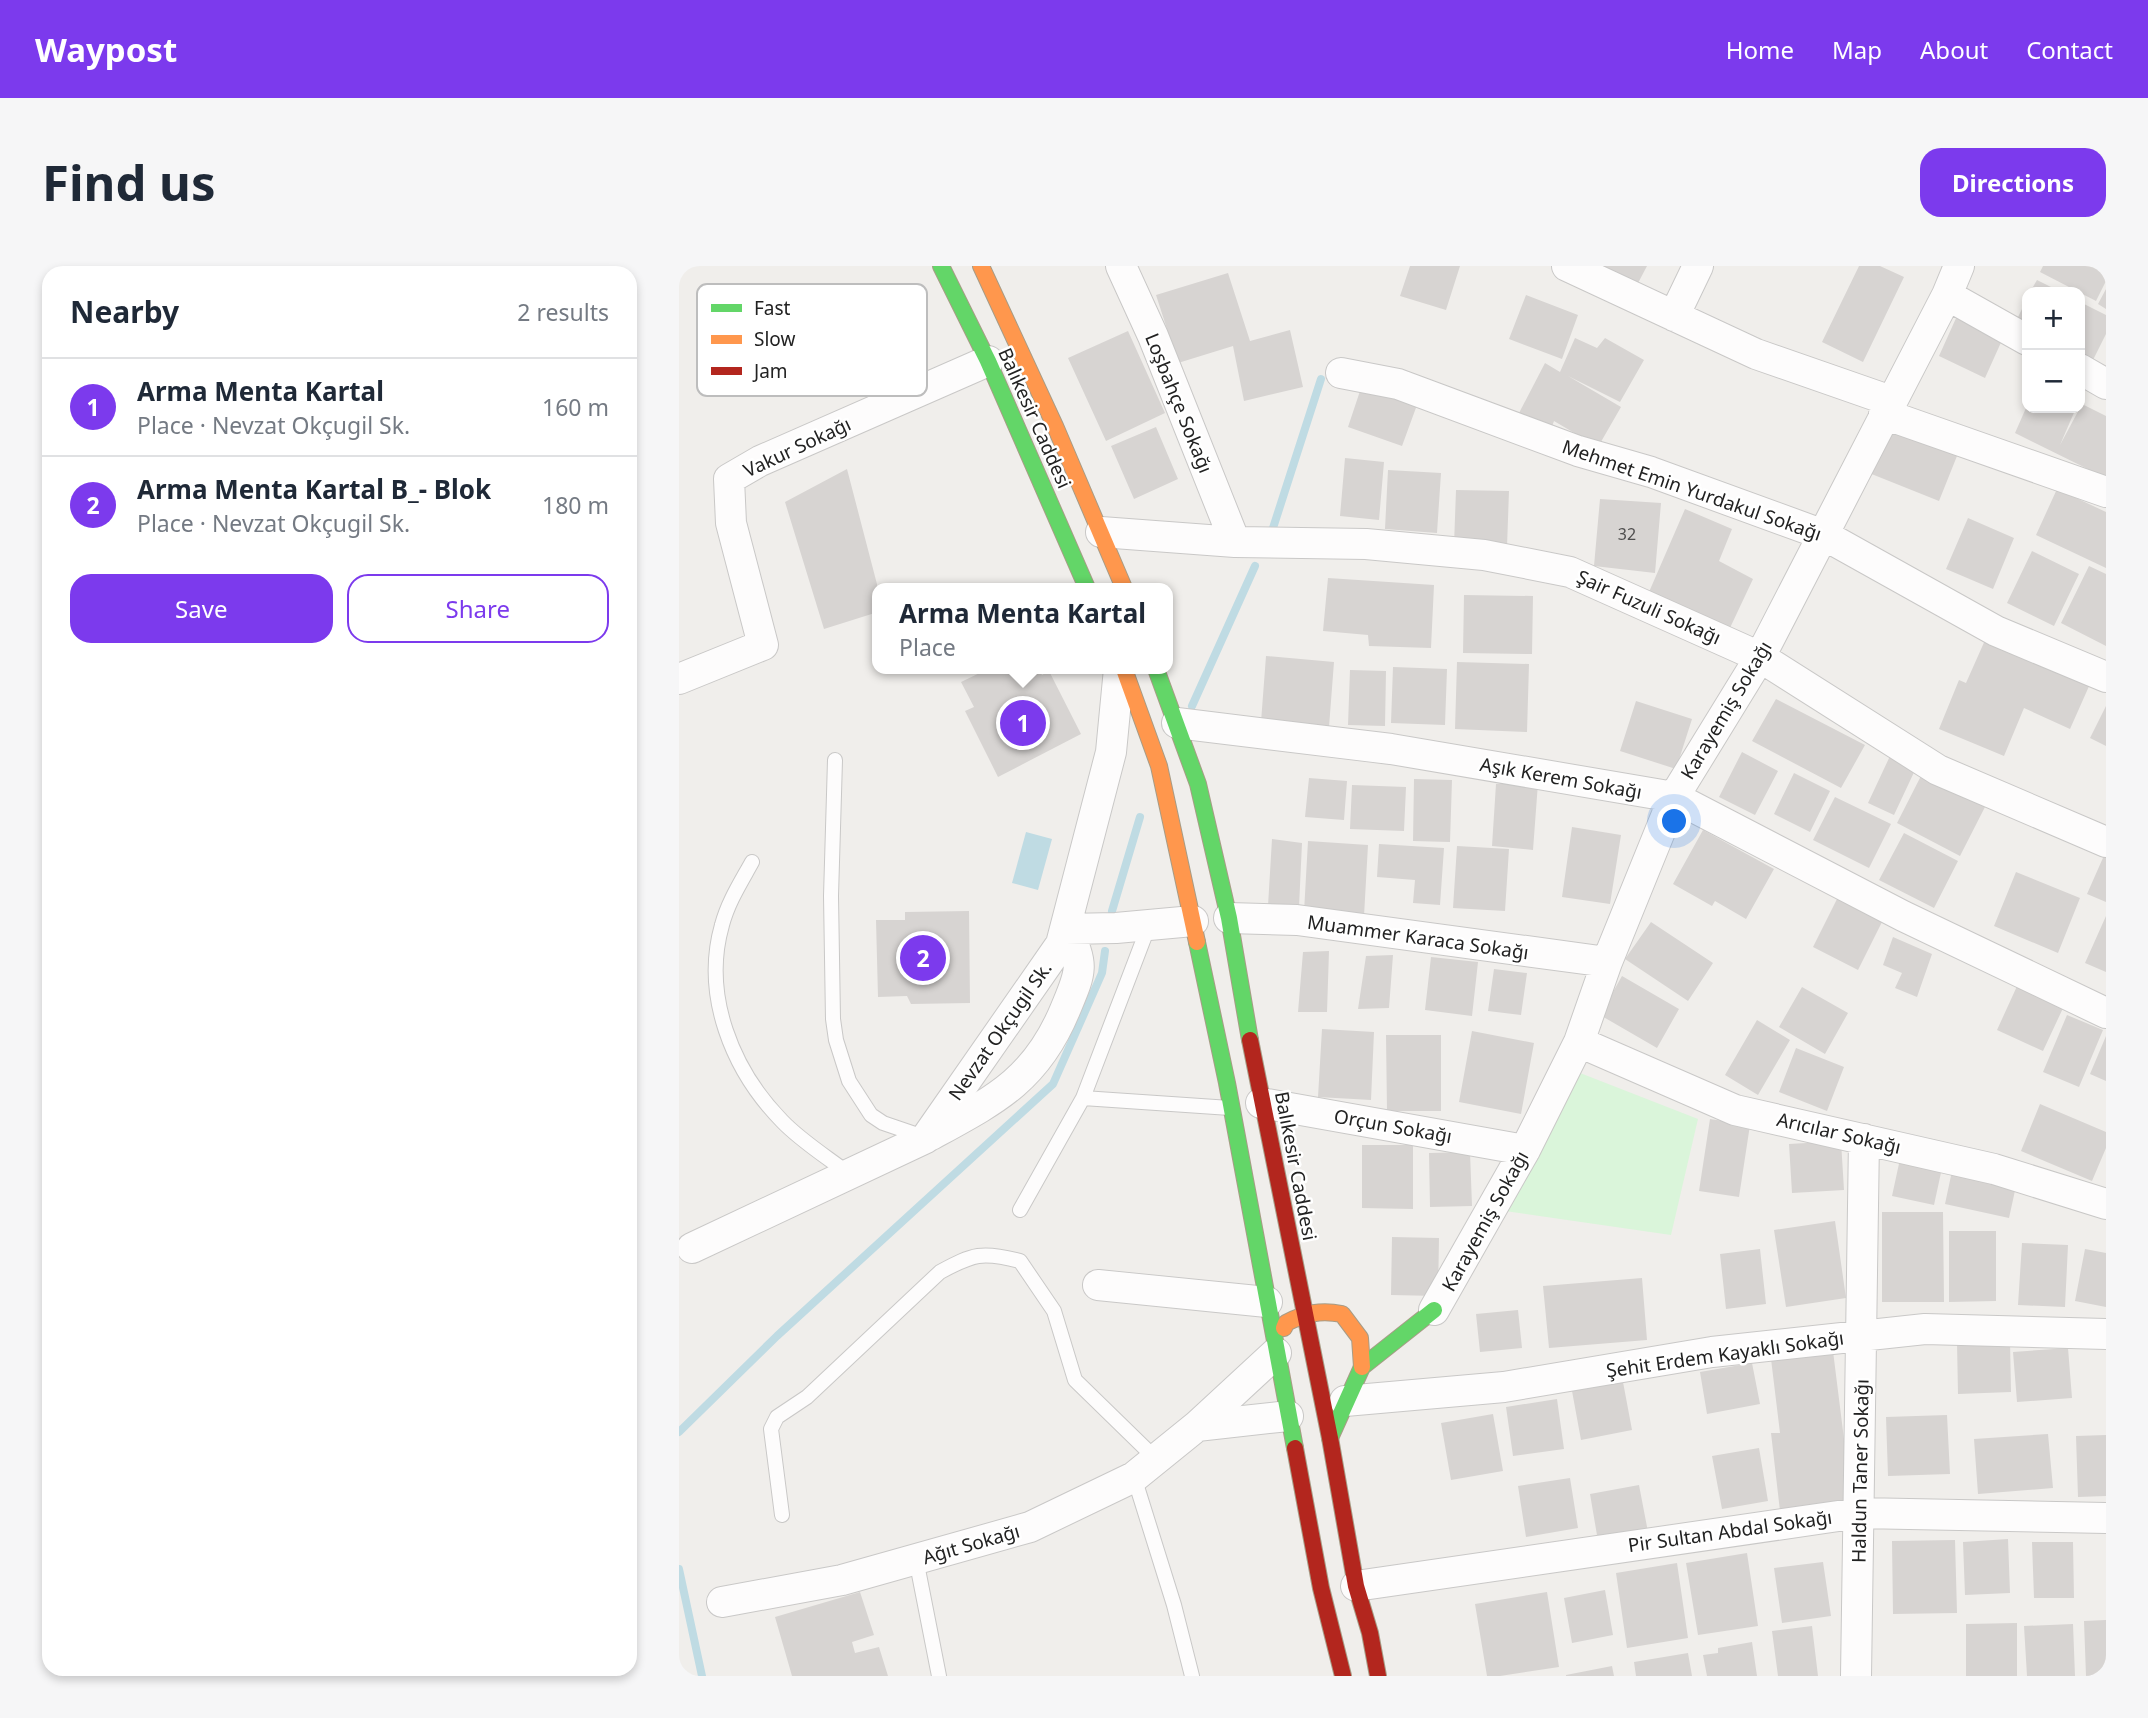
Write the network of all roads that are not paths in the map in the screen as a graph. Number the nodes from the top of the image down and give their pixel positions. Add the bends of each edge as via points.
1 (941, 266) edge
2 (981, 266) edge
3 (1121, 266) edge
4 (1567, 266) edge
5 (1698, 266) edge
6 (1959, 266) edge
7 (1947, 295) junction
8 (1674, 316) junction
9 (2022, 337) edge
10 (988, 361) junction
11 (2085, 372) edge
12 (1341, 373) dead end
13 (2106, 384) edge
14 (927, 388) edge
15 (908, 396) edge
16 (1887, 408) junction
17 (2106, 492) edge
18 (1101, 532) junction
19 (1824, 535) junction
20 (1235, 542) junction
21 (1085, 583) edge
22 (1122, 583) edge
23 (1760, 657) junction
24 (1120, 674) edge
25 (1123, 674) edge
26 (1158, 674) edge
27 (2106, 677) edge
28 (679, 679) edge
29 (1177, 723) junction
30 (835, 760) dead end
31 (1674, 797) junction
32 (2106, 842) edge
33 (752, 862) dead end
34 (1229, 918) junction
35 (1193, 921) junction
36 (1149, 925) junction
37 (1066, 929) junction
38 (1607, 962) junction
39 (2106, 1013) edge
40 (1579, 1042) junction
41 (1083, 1098) junction
42 (1261, 1103) junction
43 (1231, 1108) junction
44 (926, 1138) junction
45 (1864, 1139) junction
46 (1525, 1150) junction
47 (849, 1174) junction
48 (2103, 1195) edge
49 (1020, 1210) dead end
50 (692, 1248) dead end
51 (1098, 1285) dead end
52 (1267, 1303) junction
53 (1434, 1310) junction
54 (1304, 1313) junction
55 (1342, 1314) junction
56 (1401, 1315) dead end
57 (1363, 1316) dead end
58 (2106, 1334) edge
59 (1863, 1336) junction
60 (1276, 1353) junction
61 (1362, 1367) junction
62 (1345, 1401) junction
63 (1288, 1416) junction
64 (1197, 1426) junction
65 (1330, 1438) junction
66 (1145, 1468) junction
67 (1859, 1513) junction
68 (782, 1515) dead end
69 (2106, 1518) edge
70 (916, 1559) junction
71 (1356, 1586) junction
72 (1321, 1588) junction
73 (722, 1602) dead end
74 (1370, 1633) junction
75 (1318, 1638) dead end
76 (1391, 1655) dead end
77 (939, 1676) edge
78 (1192, 1676) edge
79 (1343, 1676) edge
80 (1378, 1676) edge
81 (1856, 1676) edge

1 - 10 main road, Balıkesir Caddesi
2 - 18 main road, Balıkesir Caddesi
3 - 20 street, Loşbahçe Sokağı
4 - 8 street
5 - 8 street
6 - 7 street, Karayemiş Sokağı
7 - 9 street
7 - 16 street, Karayemiş Sokağı
8 - 16 street
10 - 14 street, Vakur Sokağı
10 - 21 main road, Balıkesir Caddesi
11 - 13 street
12 - 19 street, Mehmet Emin Yurdakul Sokağı via 1398,384
15 - 28 street, Vakur Sokağı via 729,479 731,523 763,645
16 - 17 street
16 - 19 street, Karayemiş Sokağı
18 - 20 street, Şair Fuzuli Sokağı
18 - 22 main road, Balıkesir Caddesi
19 - 23 street, Karayemiş Sokağı
19 - 27 street, Mehmet Emin Yurdakul Sokağı via 1996,631
20 - 23 street, Şair Fuzuli Sokağı via 1366,544 1471,554 1570,572
23 - 31 street, Karayemiş Sokağı
23 - 32 street, Şair Fuzuli Sokağı via 1938,770
24 - 37 street, Nevzat Okçugil Sk. via 1111,752
25 - 35 main road via 1159,766
26 - 29 main road, Balıkesir Caddesi
29 - 31 street, Aşık Kerem Sokağı via 1391,749
29 - 34 main road, Balıkesir Caddesi via 1198,784
30 - 44 lane via 831,896 836,1040 849,1081 871,1115
31 - 38 street, Karayemiş Sokağı
31 - 39 street, Aşık Kerem Sokağı via 1903,916
33 - 47 lane via 730,902 717,947 716,982 723,1021 739,1062 767,1104
34 - 38 street, Muammer Karaca Sokağı via 1297,920
34 - 42 main road, Balıkesir Caddesi
35 - 36 street
35 - 43 main road
36 - 37 street
36 - 41 lane
37 - 44 street, Nevzat Okçugil Sk. via 1061,944
37 - 44 street via 1077,950 1080,975 1056,1032 1026,1074 991,1102
38 - 40 street, Karayemiş Sokağı
40 - 45 street, Arıcılar Sokağı via 1735,1110
40 - 46 street, Karayemiş Sokağı
41 - 43 lane
41 - 49 lane
42 - 46 street, Orçun Sokağı
42 - 54 main road, Balıkesir Caddesi
43 - 52 main road
44 - 47 street
45 - 48 street, Arıcılar Sokağı
45 - 59 street, Haldun Taner Sokağı
46 - 53 street, Karayemiş Sokağı
47 - 50 street
51 - 52 street
52 - 60 main road
53 - 56 main road
53 - 61 main road
54 - 55 main road via 1325,1310
54 - 60 main road via 1286,1323
54 - 65 main road, Balıkesir Caddesi
55 - 57 main road
55 - 61 main road via 1360,1338
58 - 59 street, Şehit Erdem Kayaklı Sokağı via 1924,1329
59 - 62 street, Şehit Erdem Kayaklı Sokağı via 1712,1352 1504,1387
59 - 67 street, Haldun Taner Sokağı
60 - 63 main road
60 - 64 street, Ağıt Sokağı
61 - 62 main road
62 - 65 main road
63 - 64 street
63 - 72 main road
64 - 66 street, Ağıt Sokağı
65 - 71 main road, Balıkesir Caddesi
66 - 68 lane via 1075,1381 1054,1311 1020,1261 978,1255 940,1272 807,1396 777,1417 771,1429
66 - 70 street, Ağıt Sokağı via 1030,1527
66 - 78 lane
67 - 69 street, Pir Sultan Abdal Sokağı
67 - 71 street, Pir Sultan Abdal Sokağı
67 - 81 street, Haldun Taner Sokağı
70 - 73 street, Ağıt Sokağı via 842,1580
70 - 77 lane
71 - 74 main road, Balıkesir Caddesi
72 - 75 main road
72 - 79 main road
74 - 76 main road
74 - 80 main road, Balıkesir Caddesi

